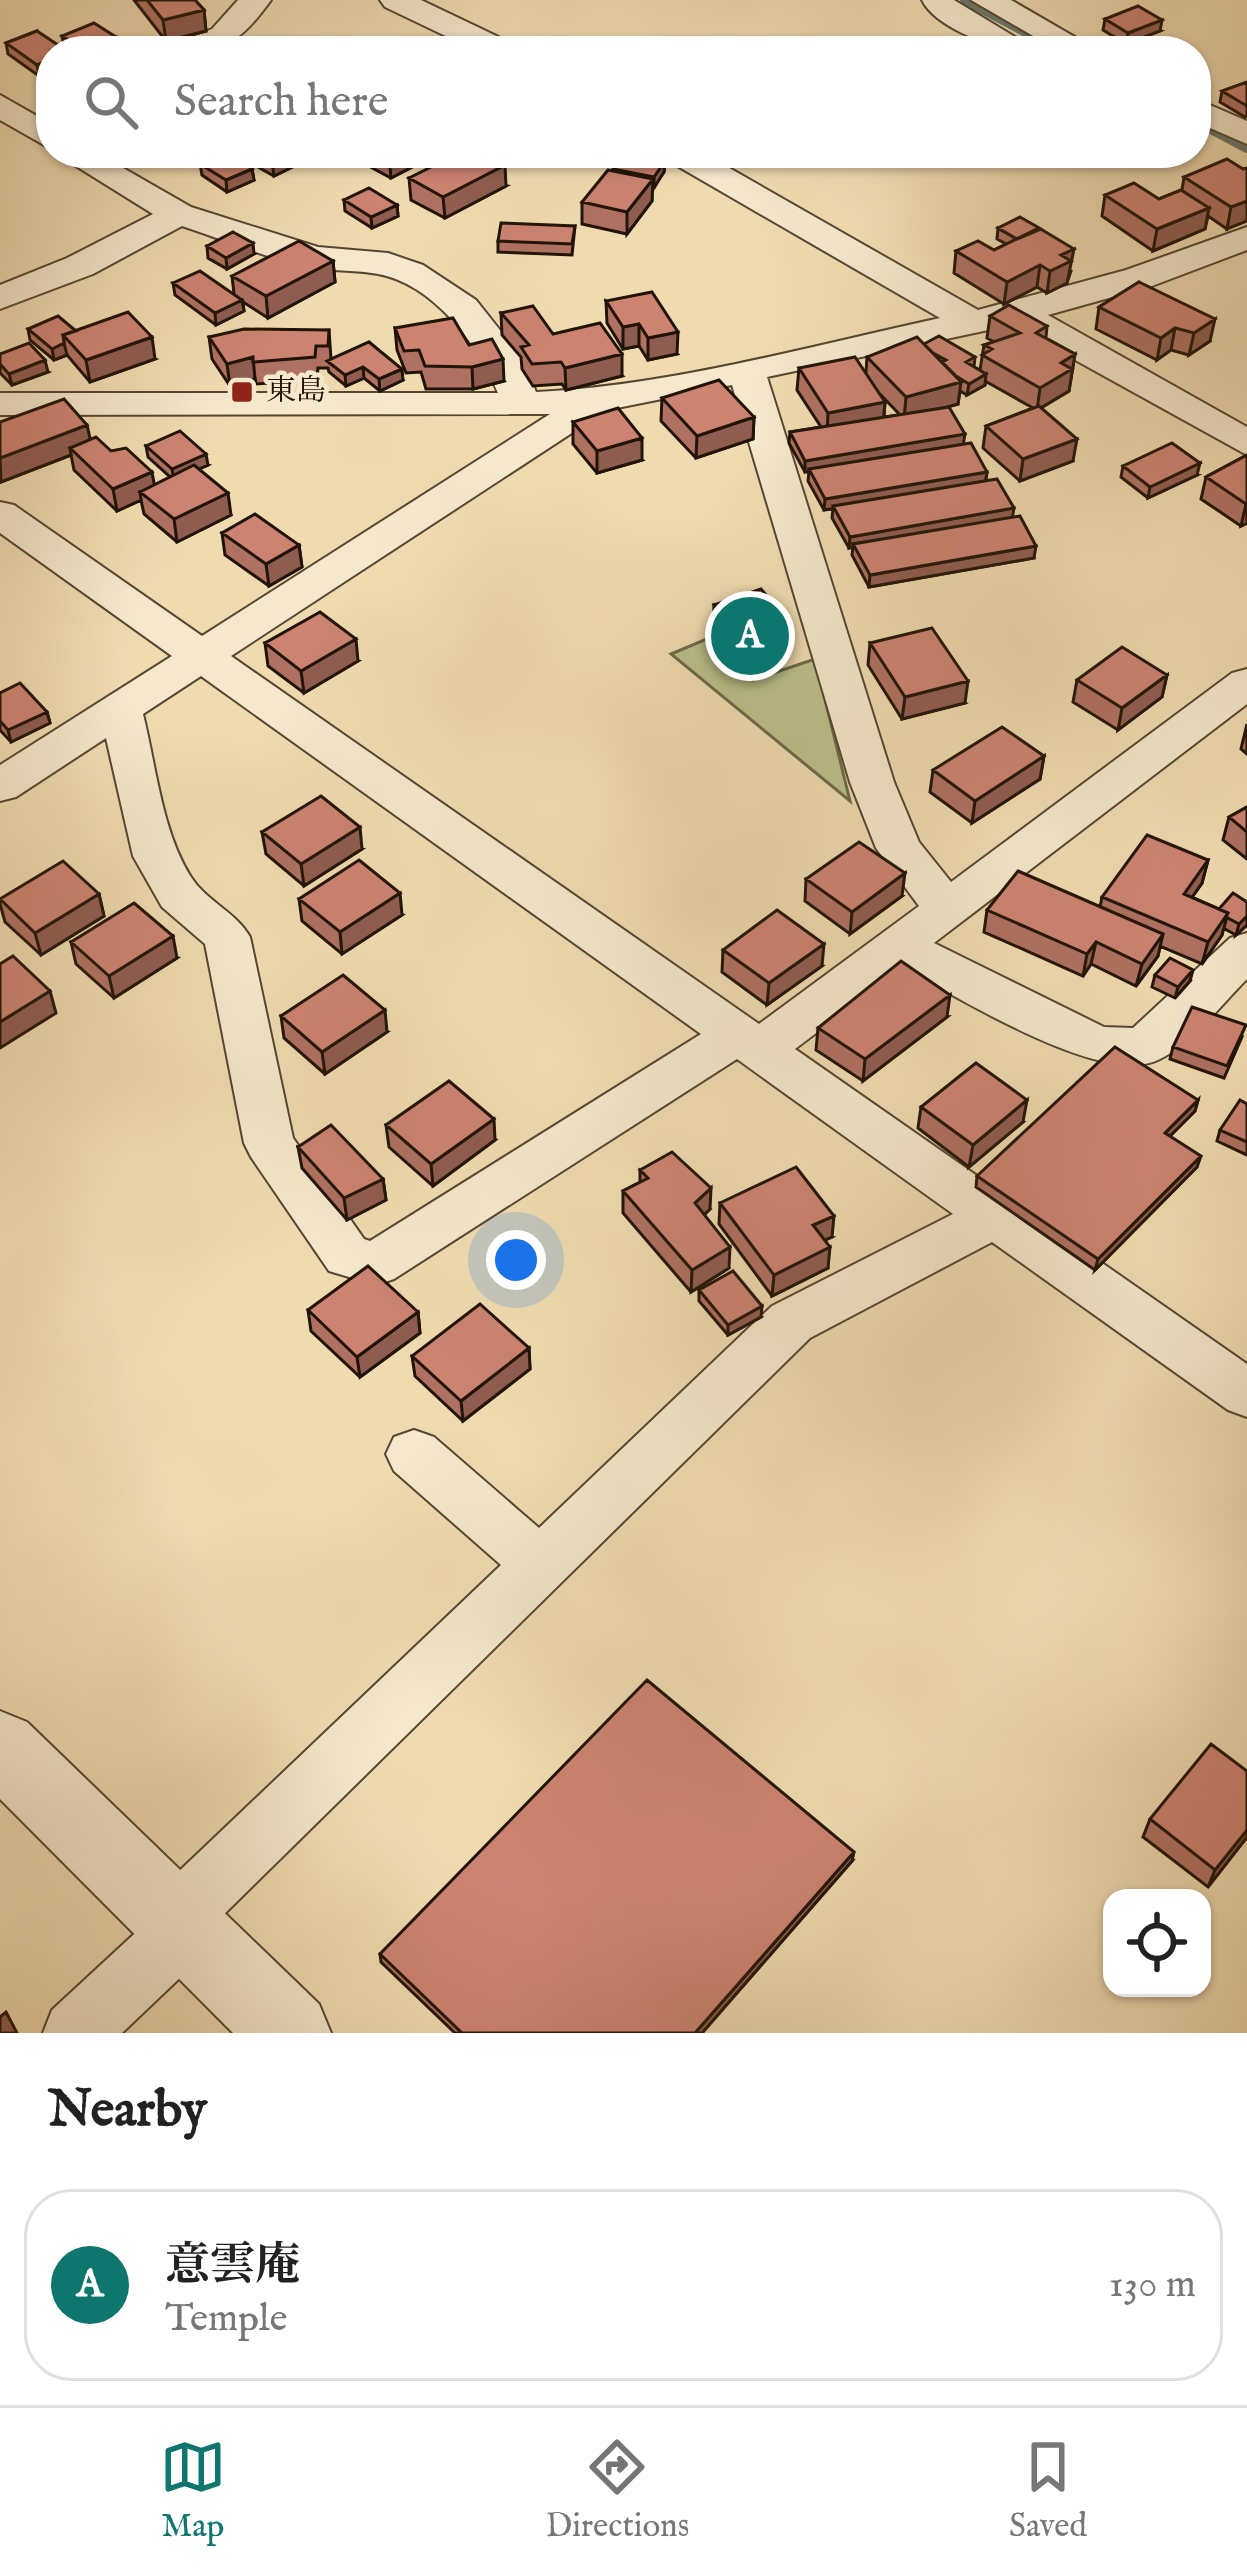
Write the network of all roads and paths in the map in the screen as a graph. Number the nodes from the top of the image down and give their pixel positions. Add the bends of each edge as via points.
1 (255, 0) edge
2 (396, 0) edge
3 (938, 0) edge
4 (987, 0) edge
5 (223, 36) edge
6 (471, 36) edge
7 (996, 36) edge
8 (1055, 36) edge
9 (1211, 122) edge
10 (1211, 145) edge
11 (1241, 149) edge
12 (98, 168) edge
13 (706, 168) edge
14 (178, 214) junction
15 (1247, 238) edge
16 (0, 298) edge
17 (1017, 313) junction
18 (969, 320) junction
19 (746, 369) junction
20 (597, 400) junction
21 (0, 404) edge
22 (522, 404) junction
23 (1247, 443) edge
24 (0, 514) edge
25 (198, 658) junction
26 (1247, 683) edge
27 (120, 708) junction
28 (0, 786) edge
29 (947, 909) junction
30 (898, 946) junction
31 (1247, 950) edge
32 (750, 1042) junction
33 (996, 1216) junction
34 (1247, 1394) edge
35 (414, 1454) dead end
36 (539, 1563) junction
37 (0, 1747) edge
38 (179, 1924) junction
39 (74, 2033) edge
40 (290, 2033) edge

1 - 5 street
2 - 6 street
3 - 7 street
4 - 8 street
9 - 11 street
10 - 11 street
12 - 14 street
13 - 18 street
14 - 16 street
14 - 22 street via 314,257 410,273 463,308 503,358
15 - 17 street
17 - 18 street
17 - 23 street
18 - 19 street
19 - 20 street
19 - 29 street via 872,782 899,848
20 - 22 street
20 - 25 street
21 - 22 street
24 - 25 street
25 - 27 street
25 - 32 street
26 - 29 street
27 - 28 street
27 - 32 street via 156,856 178,895 227,937 268,1143 347,1256 376,1264
29 - 30 street
30 - 31 street via 1097,1045 1141,1047
30 - 32 street
32 - 33 street
33 - 34 street
33 - 36 street via 791,1322
35 - 36 street
36 - 38 street
37 - 38 street
38 - 39 street
38 - 40 street

